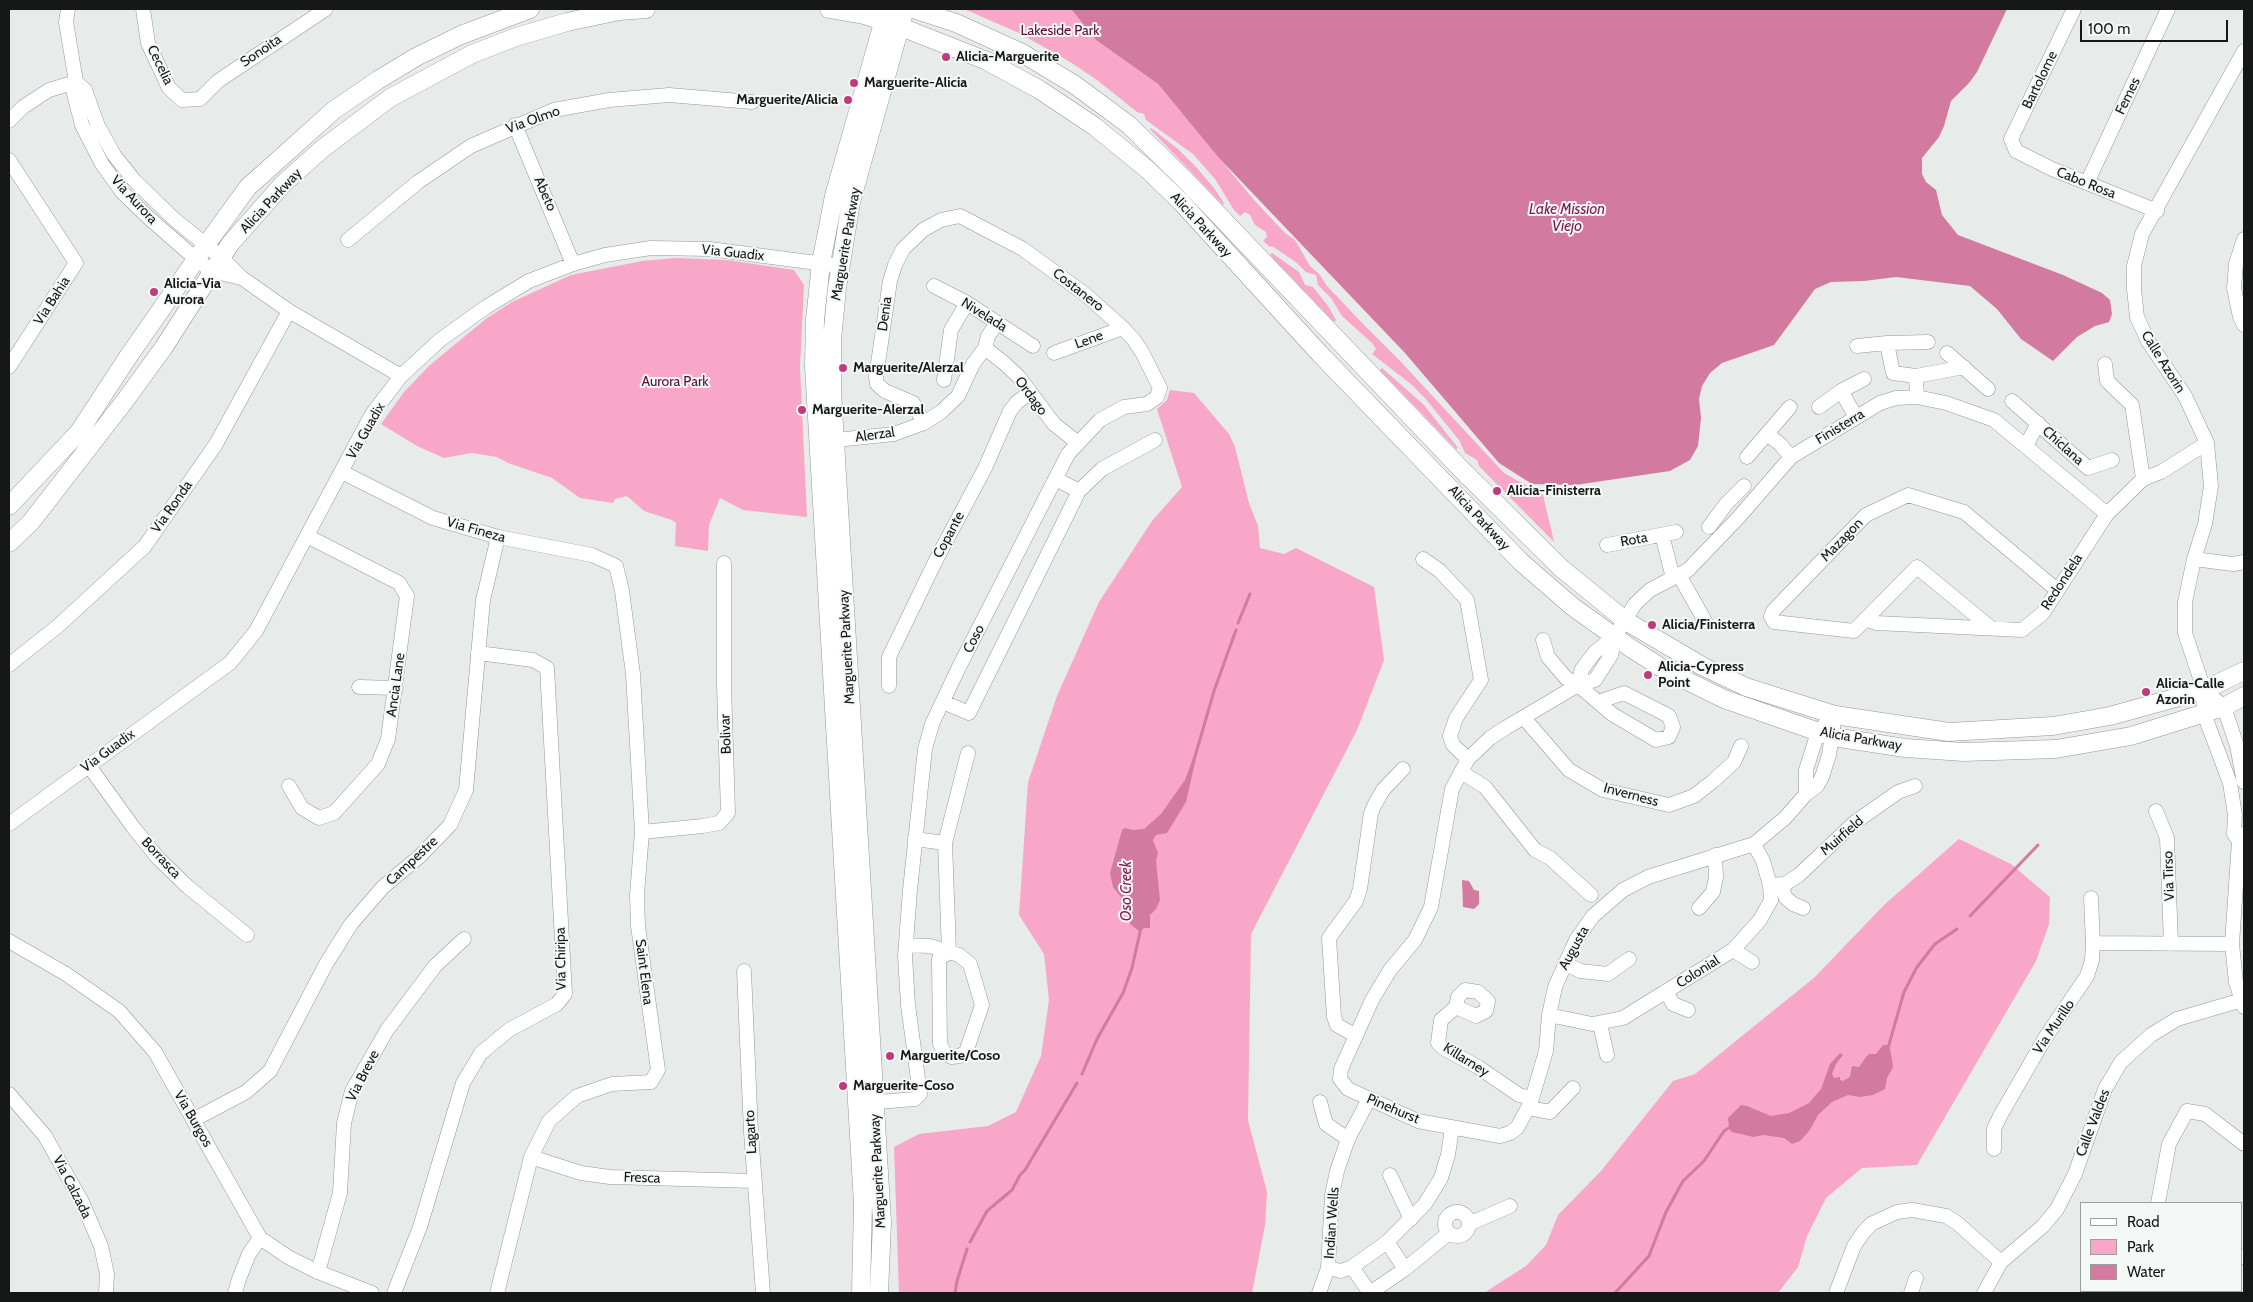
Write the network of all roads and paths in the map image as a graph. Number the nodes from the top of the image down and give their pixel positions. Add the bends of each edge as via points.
1 (68, 9) edge
2 (143, 9) edge
3 (326, 9) edge
4 (530, 9) edge
5 (646, 9) edge
6 (829, 9) edge
7 (905, 9) edge
8 (913, 9) edge
9 (2074, 9) edge
10 (2168, 9) edge
11 (885, 15) edge
12 (900, 27) junction
13 (2244, 52) edge
14 (76, 82) junction
15 (200, 99) joint
16 (752, 102) dead end
17 (9, 121) edge
18 (515, 125) junction
19 (2016, 151) joint
20 (9, 160) edge
21 (2087, 183) junction
22 (2156, 211) junction
23 (960, 216) joint
24 (2244, 239) edge
25 (348, 240) dead end
26 (202, 252) junction
27 (821, 263) junction
28 (217, 264) junction
29 (573, 264) junction
30 (840, 266) junction
31 (934, 286) dead end
32 (967, 303) junction
33 (289, 311) junction
34 (997, 323) junction
35 (2244, 325) edge
36 (1124, 328) junction
37 (1928, 342) dead end
38 (1887, 343) junction
39 (1033, 346) dead end
40 (1857, 346) dead end
41 (985, 348) junction
42 (1054, 353) dead end
43 (1947, 353) dead end
44 (2105, 364) dead end
45 (9, 367) edge
46 (1964, 367) junction
47 (401, 376) junction
48 (1916, 376) junction
49 (1864, 379) dead end
50 (944, 380) dead end
51 (1988, 388) dead end
52 (1841, 391) junction
53 (1030, 393) junction
54 (1157, 398) joint
55 (1917, 398) junction
56 (2012, 401) dead end
57 (1790, 407) dead end
58 (1819, 407) dead end
59 (1856, 417) junction
60 (924, 423) junction
61 (2038, 423) junction
62 (1766, 434) junction
63 (835, 440) junction
64 (1155, 440) dead end
65 (817, 441) junction
66 (1078, 443) junction
67 (2207, 443) junction
68 (2026, 446) junction
69 (1747, 457) dead end
70 (1791, 457) junction
71 (2112, 460) dead end
72 (2088, 468) junction
73 (342, 472) junction
74 (1056, 479) junction
75 (2143, 479) junction
76 (1744, 486) dead end
77 (2077, 488) junction
78 (1079, 492) junction
79 (1726, 504) junction
80 (9, 506) edge
81 (2107, 514) junction
82 (1738, 518) junction
83 (1709, 527) dead end
84 (1676, 532) dead end
85 (1662, 535) junction
86 (307, 536) junction
87 (498, 537) junction
88 (9, 542) edge
89 (1607, 545) dead end
90 (2194, 558) junction
91 (1423, 559) dead end
92 (2244, 562) edge
93 (724, 563) dead end
94 (616, 566) joint
95 (1676, 577) junction
96 (2057, 590) junction
97 (1626, 621) junction
98 (1705, 621) dead end
99 (1774, 622) joint
100 (1862, 622) junction
101 (1991, 628) junction
102 (1616, 636) junction
103 (1543, 640) dead end
104 (478, 654) junction
105 (9, 665) edge
106 (2244, 671) edge
107 (1578, 684) junction
108 (889, 686) dead end
109 (359, 687) dead end
110 (396, 688) junction
111 (2204, 690) junction
112 (2244, 696) edge
113 (943, 702) junction
114 (1598, 702) junction
115 (2224, 707) junction
116 (2204, 714) junction
117 (1835, 715) junction
118 (1524, 718) junction
119 (1825, 734) junction
120 (1742, 746) dead end
121 (968, 753) dead end
122 (89, 766) junction
123 (1464, 766) junction
124 (2242, 767) junction
125 (1404, 769) dead end
126 (2226, 772) junction
127 (2244, 782) edge
128 (289, 786) dead end
129 (1915, 786) dead end
130 (2156, 811) dead end
131 (9, 824) edge
132 (642, 832) junction
133 (2242, 836) edge
134 (915, 839) junction
135 (945, 843) junction
136 (1754, 844) junction
137 (1714, 855) junction
138 (1775, 885) junction
139 (1591, 895) dead end
140 (2091, 898) dead end
141 (1699, 908) dead end
142 (1803, 908) dead end
143 (247, 936) dead end
144 (464, 939) dead end
145 (9, 941) edge
146 (2093, 943) junction
147 (2171, 944) junction
148 (2232, 944) junction
149 (906, 945) junction
150 (1733, 950) junction
151 (949, 952) junction
152 (1629, 959) dead end
153 (1752, 962) dead end
154 (1565, 963) junction
155 (744, 971) dead end
156 (1666, 991) junction
157 (2243, 1004) edge
158 (1456, 1007) dead end
159 (1688, 1010) dead end
160 (1548, 1015) junction
161 (1600, 1024) junction
162 (1356, 1036) junction
163 (1607, 1055) dead end
164 (1573, 1088) dead end
165 (9, 1094) edge
166 (1369, 1099) junction
167 (875, 1102) junction
168 (1320, 1102) dead end
169 (1530, 1103) junction
170 (857, 1104) junction
171 (193, 1120) junction
172 (1452, 1128) junction
173 (1348, 1139) junction
174 (2244, 1144) edge
175 (1994, 1149) dead end
176 (532, 1157) junction
177 (1390, 1175) dead end
178 (755, 1181) junction
179 (2158, 1202) edge
180 (1510, 1206) dead end
181 (1411, 1219) junction
182 (1469, 1224) junction
183 (1448, 1233) junction
184 (260, 1238) junction
185 (1387, 1242) junction
186 (2001, 1262) junction
187 (1352, 1267) junction
188 (1328, 1268) junction
189 (1405, 1269) junction
190 (318, 1272) junction
191 (1916, 1278) dead end
192 (106, 1293) edge
193 (235, 1293) edge
194 (372, 1293) edge
195 (394, 1293) edge
196 (497, 1293) edge
197 (763, 1293) edge
198 (861, 1293) edge
199 (879, 1293) edge
200 (1319, 1293) edge
201 (1836, 1293) edge
202 (1911, 1293) edge
203 (1984, 1293) edge

1 - 14 street, Via Aurora via 66,22
2 - 15 street, Cecelia via 148,43 169,88 182,100
3 - 15 street, Sonoita via 218,80
4 - 26 main road, Alicia Parkway via 461,35 416,57 334,110 248,187
5 - 28 main road, Alicia Parkway via 567,22 516,37 472,54 390,98 283,184 230,244
6 - 11 main road, Alicia Parkway
7 - 12 main road, Marguerite Parkway
8 - 97 main road, Alicia Parkway via 956,23 1022,53 1075,85 1129,125 1481,490 1561,568
9 - 19 street, Bartolome via 2011,140
10 - 21 street, Femes
11 - 12 main road, Alicia Parkway
11 - 27 main road, Marguerite Parkway via 834,196
12 - 30 main road, Marguerite Parkway via 851,202
12 - 102 main road, Alicia Parkway via 1016,75 1067,106 1126,151 1181,202 1320,354 1521,562 1573,607
13 - 22 street, Calle Azorin
14 - 17 street via 49,90
14 - 26 street, Via Aurora via 85,90 98,126 119,161
16 - 18 street, Via Olmo via 669,94 554,110
18 - 25 street, Via Olmo via 471,146 418,182
18 - 29 street, Abeto
19 - 21 street, Cabo Rosa
20 - 45 street, Via Bahia via 76,263
21 - 22 street, Cabo Rosa
22 - 67 street, Calle Azorin via 2142,234 2134,266 2137,317 2148,341 2185,396
23 - 36 street, Costanero via 1023,249 1086,295
23 - 60 street, Denia via 941,220 923,230 903,249 890,281 877,384 913,404
24 - 35 street via 2236,264 2234,288
26 - 28 street, Via Aurora
26 - 80 main road, Alicia Parkway via 79,432
27 - 29 street, Via Guadix via 710,249 651,248
27 - 30 street, Via Guadix
27 - 65 main road, Marguerite Parkway via 815,320
28 - 33 street, Via Aurora
28 - 88 main road, Alicia Parkway via 124,402 31,522
29 - 47 street, Via Guadix via 529,281 486,307 440,340
30 - 63 main road, Marguerite Parkway via 832,339
31 - 32 street, Nivelada
32 - 34 street, Nivelada
32 - 50 street via 951,330
33 - 47 street, Via Aurora
33 - 105 street, Via Ronda via 216,444 144,546 58,626
34 - 39 street, Nivelada
34 - 41 street, Alerzal
36 - 42 street, Lene
36 - 54 street, Costanero via 1142,352 1160,388
37 - 38 street
38 - 40 street
38 - 48 street via 1893,373
41 - 53 street, Ordago via 1019,378
41 - 60 street, Alerzal via 973,364 958,396
43 - 46 street
44 - 75 street via 2107,381 2132,405
46 - 48 street
46 - 51 street
47 - 73 street, Via Guadix via 372,414
48 - 55 street
49 - 52 street
52 - 58 street
52 - 59 street
53 - 66 street, Ordago via 1054,424
53 - 108 street, Copante via 1010,411 985,468 893,648 889,657
54 - 66 street, Coso via 1147,404 1124,407 1100,420
55 - 59 street, Finisterra via 1896,398
55 - 68 street, Finisterra via 1946,403 1994,420
56 - 61 street, Chiclana
57 - 62 street
59 - 70 street, Finisterra
60 - 63 street, Alerzal via 894,434
61 - 68 street, Chiclana
61 - 72 street, Chiclana
62 - 69 street
62 - 70 street
63 - 65 street, Alerzal
63 - 167 main road, Marguerite Parkway
64 - 78 street, Coso via 1102,469
65 - 170 main road, Marguerite Parkway
66 - 74 street, Coso via 1068,454
67 - 75 street, Redondela via 2161,472
67 - 90 street, Calle Azorin via 2211,486 2205,524
68 - 77 street, Finisterra
70 - 82 street, Finisterra
71 - 72 street, Chiclana
72 - 77 street, Chiclana
73 - 86 street, Via Guadix
73 - 87 street, Via Fineza via 433,518
74 - 78 street
74 - 113 street, Coso
75 - 81 street, Redondela
76 - 79 street
77 - 81 street, Finisterra
78 - 113 street, Coso via 969,714
79 - 82 street
79 - 83 street
81 - 96 street, Redondela
82 - 95 street, Finisterra via 1688,570
84 - 85 street, Rota
85 - 89 street, Rota
85 - 95 street, Rota
86 - 110 street, Ancia Lane via 399,583 407,596
86 - 122 street, Via Guadix via 256,631 230,663
87 - 94 street, Via Fineza via 592,555
87 - 104 street, Campestre via 483,600
90 - 92 street via 2234,564
90 - 111 street, Calle Azorin via 2185,602 2185,632
91 - 123 street via 1440,571 1467,600 1480,680 1456,718 1450,736
93 - 132 street, Bolivar via 728,813 719,823
94 - 132 street, Saint Elena via 633,674
95 - 97 street, Finisterra via 1650,590 1635,604
95 - 98 street, Rota
96 - 99 street, Mazagon via 1964,512 1903,495 1866,515 1773,611 1771,617
96 - 101 street, Redondela via 2043,613 2022,630
97 - 102 street, Finisterra
97 - 117 main road, Alicia Parkway via 1702,666 1746,687
99 - 100 street, Redondela via 1854,631
100 - 101 street, Redondela
100 - 101 street via 1917,567
102 - 107 street, Finisterra via 1595,652 1582,669
102 - 119 main road, Alicia Parkway via 1665,670 1724,699
103 - 107 street via 1548,657 1566,678
104 - 171 street, Campestre via 466,790 450,825 383,887 351,924 326,964 270,1072 246,1092
104 - 195 street, Via Chiripa via 533,660 547,668 564,994 557,1004 509,1030 481,1053 463,1083 420,1227
106 - 111 main road, Alicia Parkway
107 - 114 street
107 - 118 street
109 - 110 street
110 - 128 street, Ancia Lane via 388,739 378,764 334,813 319,818 302,808
111 - 115 street
111 - 116 street, Calle Azorin
111 - 117 main road, Alicia Parkway via 2110,716 2053,726 1985,731 1949,732
112 - 115 main road, Alicia Parkway
113 - 134 street, Coso via 925,749
114 - 114 street via 1656,740 1669,737 1672,727 1669,716 1624,693
115 - 116 main road, Alicia Parkway
115 - 124 street
116 - 119 main road, Alicia Parkway via 2131,736 2056,749 1964,752 1905,748
116 - 126 street, Calle Azorin
117 - 119 street, Augusta
118 - 120 street, Inverness via 1569,770 1603,790 1669,805 1694,796 1712,782 1734,762
118 - 123 street via 1490,738
119 - 136 street, Augusta via 1806,770 1806,794 1785,818
121 - 135 street
122 - 131 street, Via Guadix
122 - 143 street, Borrasca via 158,858
123 - 139 street via 1535,850 1550,858
123 - 162 street via 1452,789 1445,818 1431,907 1415,940 1381,982
124 - 126 street
124 - 127 street
125 - 162 street via 1374,804 1356,901 1329,938 1334,1017 1337,1025
126 - 133 street, Calle Azorin via 2234,804 2234,834
129 - 138 street, Muirfield via 1898,792 1854,823 1799,875 1785,884
130 - 147 street, Via Tirso via 2167,838
132 - 176 street, Saint Elena via 638,926 658,1070 652,1082 612,1084 577,1096 549,1121
133 - 148 street, Calle Azorin
134 - 135 street
134 - 149 street, Coso
135 - 151 street
136 - 137 street, Augusta
136 - 138 street, Colonial
137 - 141 street via 1716,877 1713,892
137 - 154 street, Augusta via 1648,877 1623,890 1593,916
138 - 142 street via 1786,898
138 - 150 street, Colonial via 1760,920
140 - 146 street, Via Murillo
144 - 190 street, Via Breve via 434,966 387,1030 352,1091 344,1123 340,1192
145 - 171 street, Via Burgos via 66,974 119,1011 154,1052
146 - 147 street
146 - 175 street, Via Murillo via 2087,976 2045,1038 2000,1116 1994,1129
147 - 148 street
148 - 157 street, Calle Azorin via 2233,964
149 - 151 street via 930,946
149 - 167 street, Coso via 908,1005 920,1094 915,1099
150 - 153 street
150 - 156 street, Colonial
151 - 151 street via 970,964 982,1005 966,1052 952,1057 945,1054 940,1044 939,960
152 - 154 street via 1608,974 1580,971
154 - 160 street, Augusta
155 - 178 street, Lagarto
156 - 159 street via 1673,1004
156 - 161 street, Colonial via 1623,1018
157 - 186 street, Calle Valdes via 2177,1019 2151,1035 2121,1062 2105,1089 2075,1174 2057,1209 2043,1226
158 - 169 street, Killarney via 1441,1020 1438,1043
160 - 161 street, Colonial
160 - 169 street, Augusta via 1546,1051
161 - 163 street
162 - 166 street, Pinehurst via 1341,1069 1340,1079 1348,1089
164 - 169 street via 1550,1112
165 - 192 street, Via Calzada via 45,1136 82,1202 101,1246 107,1274
166 - 172 street, Pinehurst via 1418,1121
166 - 173 street, Indian Wells
167 - 170 street, Coso
167 - 199 main road, Marguerite Parkway via 882,1222
168 - 173 street via 1326,1124
169 - 172 street, Augusta via 1517,1128 1510,1133 1500,1136
170 - 198 main road, Marguerite Parkway via 863,1204
171 - 184 street, Via Burgos
172 - 181 street via 1442,1178
173 - 188 street, Indian Wells via 1332,1195
174 - 179 street via 2204,1114 2187,1112 2169,1144
176 - 178 street, Fresca via 581,1173 610,1177
176 - 196 street, Saint Elena
177 - 181 street
178 - 197 street, Lagarto
180 - 182 street
181 - 185 street
182 - 183 street via 1461,1235
182 - 183 street via 1462,1213 1453,1213 1445,1221
183 - 189 street
184 - 190 street, Via Burgos
184 - 193 street via 249,1254
185 - 187 street
185 - 189 street
186 - 201 street via 1946,1216 1912,1210 1897,1212 1871,1224 1862,1234
186 - 203 street, Calle Valdes
187 - 188 street via 1341,1271
187 - 189 street via 1370,1293
188 - 200 street, Indian Wells
190 - 194 street, Via Burgos
191 - 202 street

